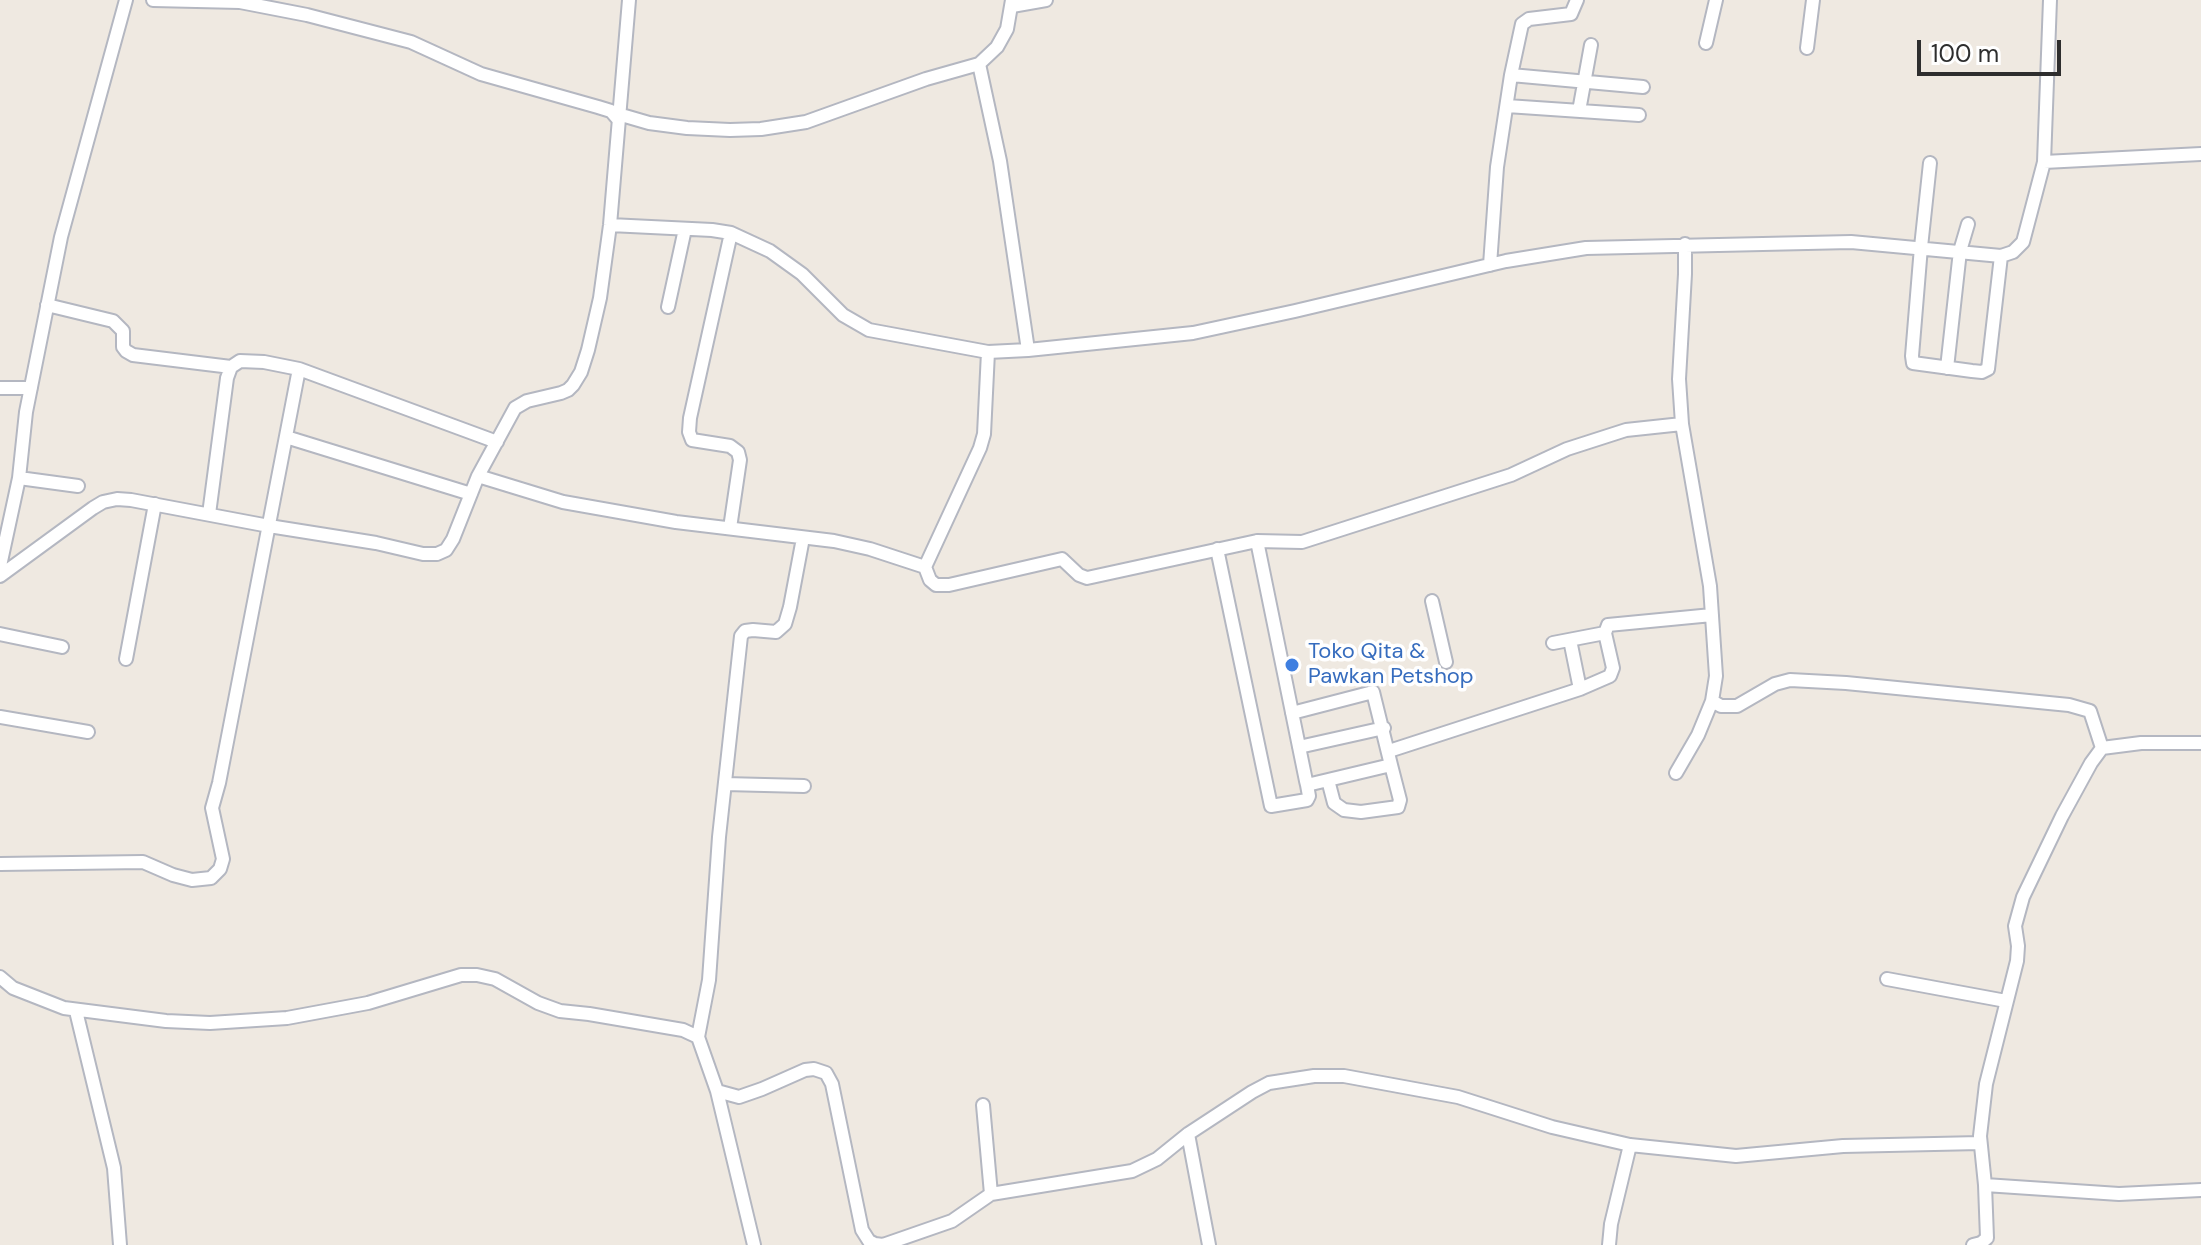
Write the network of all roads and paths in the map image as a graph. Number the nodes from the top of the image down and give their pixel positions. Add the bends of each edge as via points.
1 (126, 0) edge
2 (153, 0) edge
3 (629, 0) edge
4 (1046, 0) edge
5 (1577, 0) edge
6 (1716, 0) edge
7 (1813, 0) edge
8 (2050, 0) edge
9 (1012, 3) edge
10 (1706, 43) dead end
11 (1591, 45) dead end
12 (1807, 48) dead end
13 (979, 64) junction
14 (1511, 75) junction
15 (1585, 82) junction
16 (1643, 87) dead end
17 (1507, 106) junction
18 (1579, 111) junction
19 (1639, 115) dead end
20 (618, 116) junction
21 (2201, 154) edge
22 (2044, 162) junction
23 (1930, 163) dead end
24 (1968, 224) dead end
25 (610, 225) junction
26 (685, 229) junction
27 (731, 233) junction
28 (1685, 244) junction
29 (1921, 247) junction
30 (1960, 251) junction
31 (2001, 256) junction
32 (1490, 265) junction
33 (47, 305) junction
34 (668, 307) dead end
35 (1028, 350) junction
36 (988, 352) junction
37 (231, 367) junction
38 (1947, 368) junction
39 (299, 369) junction
40 (0, 388) edge
41 (31, 388) junction
42 (1682, 424) junction
43 (286, 437) junction
44 (497, 442) junction
45 (478, 476) junction
46 (19, 478) junction
47 (78, 486) dead end
48 (471, 494) junction
49 (155, 504) junction
50 (209, 514) junction
51 (269, 526) junction
52 (730, 528) junction
53 (803, 538) junction
54 (1257, 541) junction
55 (1217, 549) junction
56 (0, 566) edge
57 (925, 567) junction
58 (0, 576) edge
59 (1432, 601) dead end
60 (1712, 615) junction
61 (1605, 633) junction
62 (0, 634) edge
63 (1570, 640) junction
64 (1553, 643) dead end
65 (62, 647) dead end
66 (126, 659) dead end
67 (1446, 662) dead end
68 (1580, 689) junction
69 (1712, 701) junction
70 (1292, 713) junction
71 (0, 717) edge
72 (1384, 728) junction
73 (88, 732) dead end
74 (2201, 743) edge
75 (1299, 747) junction
76 (2102, 748) junction
77 (1389, 751) junction
78 (1391, 765) junction
79 (1676, 773) dead end
80 (1328, 780) junction
81 (725, 784) junction
82 (1307, 785) junction
83 (804, 786) dead end
84 (0, 864) edge
85 (0, 977) edge
86 (1887, 979) dead end
87 (2006, 1001) junction
88 (76, 1011) junction
89 (698, 1037) junction
90 (717, 1091) junction
91 (983, 1105) dead end
92 (1188, 1134) junction
93 (1980, 1143) junction
94 (1630, 1145) junction
95 (1985, 1185) junction
96 (2201, 1190) edge
97 (991, 1194) junction
98 (120, 1245) edge
99 (754, 1245) edge
100 (1209, 1245) edge
101 (1609, 1245) edge
102 (1973, 1245) edge

1 - 33 street
2 - 20 street via 240,2 307,15 411,42 481,74
3 - 20 street
4 - 9 street
5 - 14 street via 1571,14 1523,22
6 - 10 street
7 - 12 street
8 - 22 street
9 - 13 street via 1007,29
11 - 15 street
13 - 20 street via 806,122 772,128 687,128
13 - 35 street via 1000,161
14 - 15 street
14 - 17 street
15 - 16 street
15 - 18 street
17 - 18 street
17 - 32 street
18 - 19 street
20 - 25 street
21 - 22 street
22 - 31 street via 2023,242
23 - 29 street
24 - 30 street
25 - 26 street
25 - 44 street via 600,298 581,372 568,390 515,408
26 - 27 street
26 - 34 street
27 - 36 street via 770,251 843,315 869,330
27 - 52 street via 689,432 692,440 738,452
28 - 29 street via 1851,242
28 - 32 street via 1586,248
28 - 42 street
29 - 30 street
29 - 38 street via 1912,360
30 - 31 street
30 - 38 street
31 - 38 street via 1988,369
32 - 35 street via 1193,333
33 - 37 street via 113,321 123,331 123,347 133,355
33 - 41 street
35 - 36 street
36 - 57 street via 984,434
37 - 39 street via 250,360
37 - 50 street
39 - 43 street
39 - 44 street
40 - 41 street
41 - 46 street
42 - 54 street via 1626,430 1511,475 1302,542
42 - 60 street
43 - 48 street
43 - 51 street
44 - 45 street
45 - 48 street
45 - 52 street via 563,502
46 - 47 street
46 - 56 street
48 - 51 street via 450,545 437,554
49 - 50 street
49 - 58 street via 103,502
49 - 66 street
50 - 51 street
51 - 84 street via 212,808 223,859 220,869 211,878 192,880 143,862
52 - 53 street
53 - 57 street via 870,549
53 - 81 street via 785,624 776,632 742,633
54 - 55 street
54 - 70 street
55 - 57 street via 1087,578 1062,559 949,585 936,585
55 - 82 street via 1271,806 1307,800
59 - 67 street
60 - 61 street via 1608,625
60 - 69 street
61 - 63 street
61 - 68 street via 1612,674
62 - 65 street
63 - 64 street
63 - 68 street
68 - 77 street
69 - 76 street via 1737,706 1790,680 2069,705 2090,711
69 - 79 street
70 - 72 street via 1373,692
70 - 75 street
71 - 73 street
72 - 75 street
72 - 77 street
74 - 76 street
75 - 82 street
76 - 87 street via 2023,897
77 - 78 street
78 - 80 street
78 - 80 street via 1398,807 1344,810 1334,803
80 - 82 street
81 - 83 street
81 - 89 street via 709,980
85 - 88 street via 13,988
86 - 87 street
87 - 93 street via 1986,1084
88 - 89 street via 210,1023 287,1018 477,975 560,1011 683,1030
88 - 98 street via 114,1168
89 - 90 street
90 - 97 street via 739,1097 805,1070 826,1073 862,1230 875,1244 952,1221
90 - 99 street
91 - 97 street
92 - 94 street via 1269,1083 1344,1076 1458,1097
92 - 97 street via 1132,1171
92 - 100 street
93 - 94 street via 1843,1146 1736,1156
93 - 95 street
94 - 101 street
95 - 96 street via 2119,1194
95 - 102 street via 1987,1238

